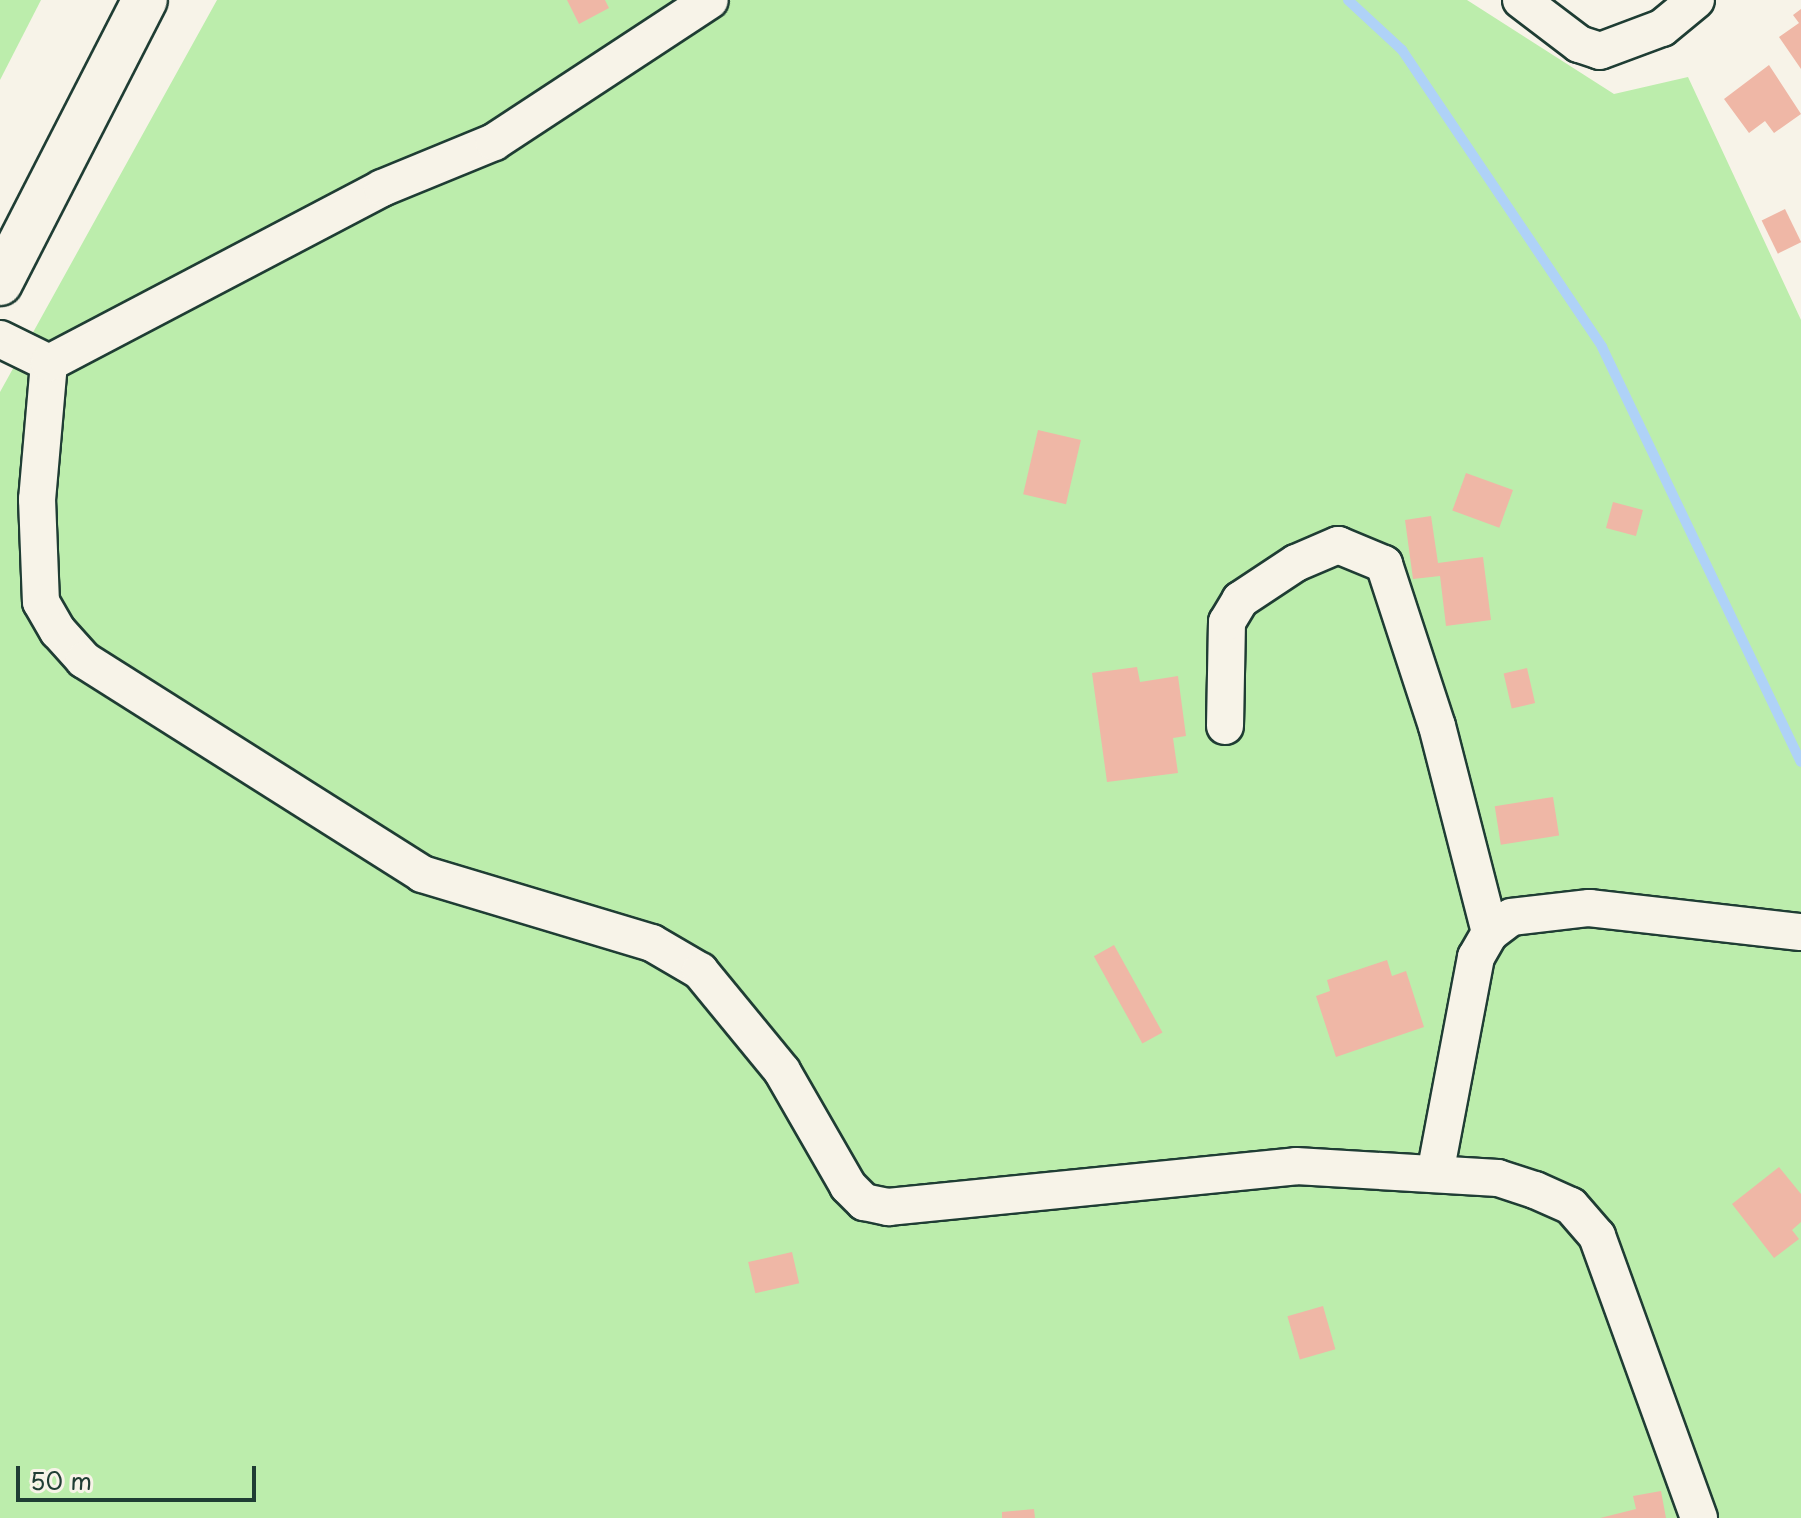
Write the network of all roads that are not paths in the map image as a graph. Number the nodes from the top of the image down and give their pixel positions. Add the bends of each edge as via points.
1 (145, 0) edge
2 (710, 0) edge
3 (1521, 0) edge
4 (1696, 0) edge
5 (0, 283) edge
6 (0, 339) edge
7 (49, 363) junction
8 (1225, 726) dead end
9 (1801, 932) edge
10 (1490, 933) junction
11 (1435, 1174) junction
12 (1699, 1518) edge

1 - 5 main road
2 - 7 street via 494,142 382,188
3 - 4 street via 1579,44 1600,51 1662,28
6 - 7 street
7 - 11 street via 37,499 41,602 84,660 422,874 652,943 700,971 782,1071 848,1186 864,1202 888,1207 1296,1166
8 - 10 street via 1227,622 1240,600 1296,563 1338,545 1384,564 1437,726
9 - 10 street via 1589,908 1511,917
10 - 11 street via 1476,957
11 - 12 street via 1498,1178 1535,1190 1571,1206 1597,1236

